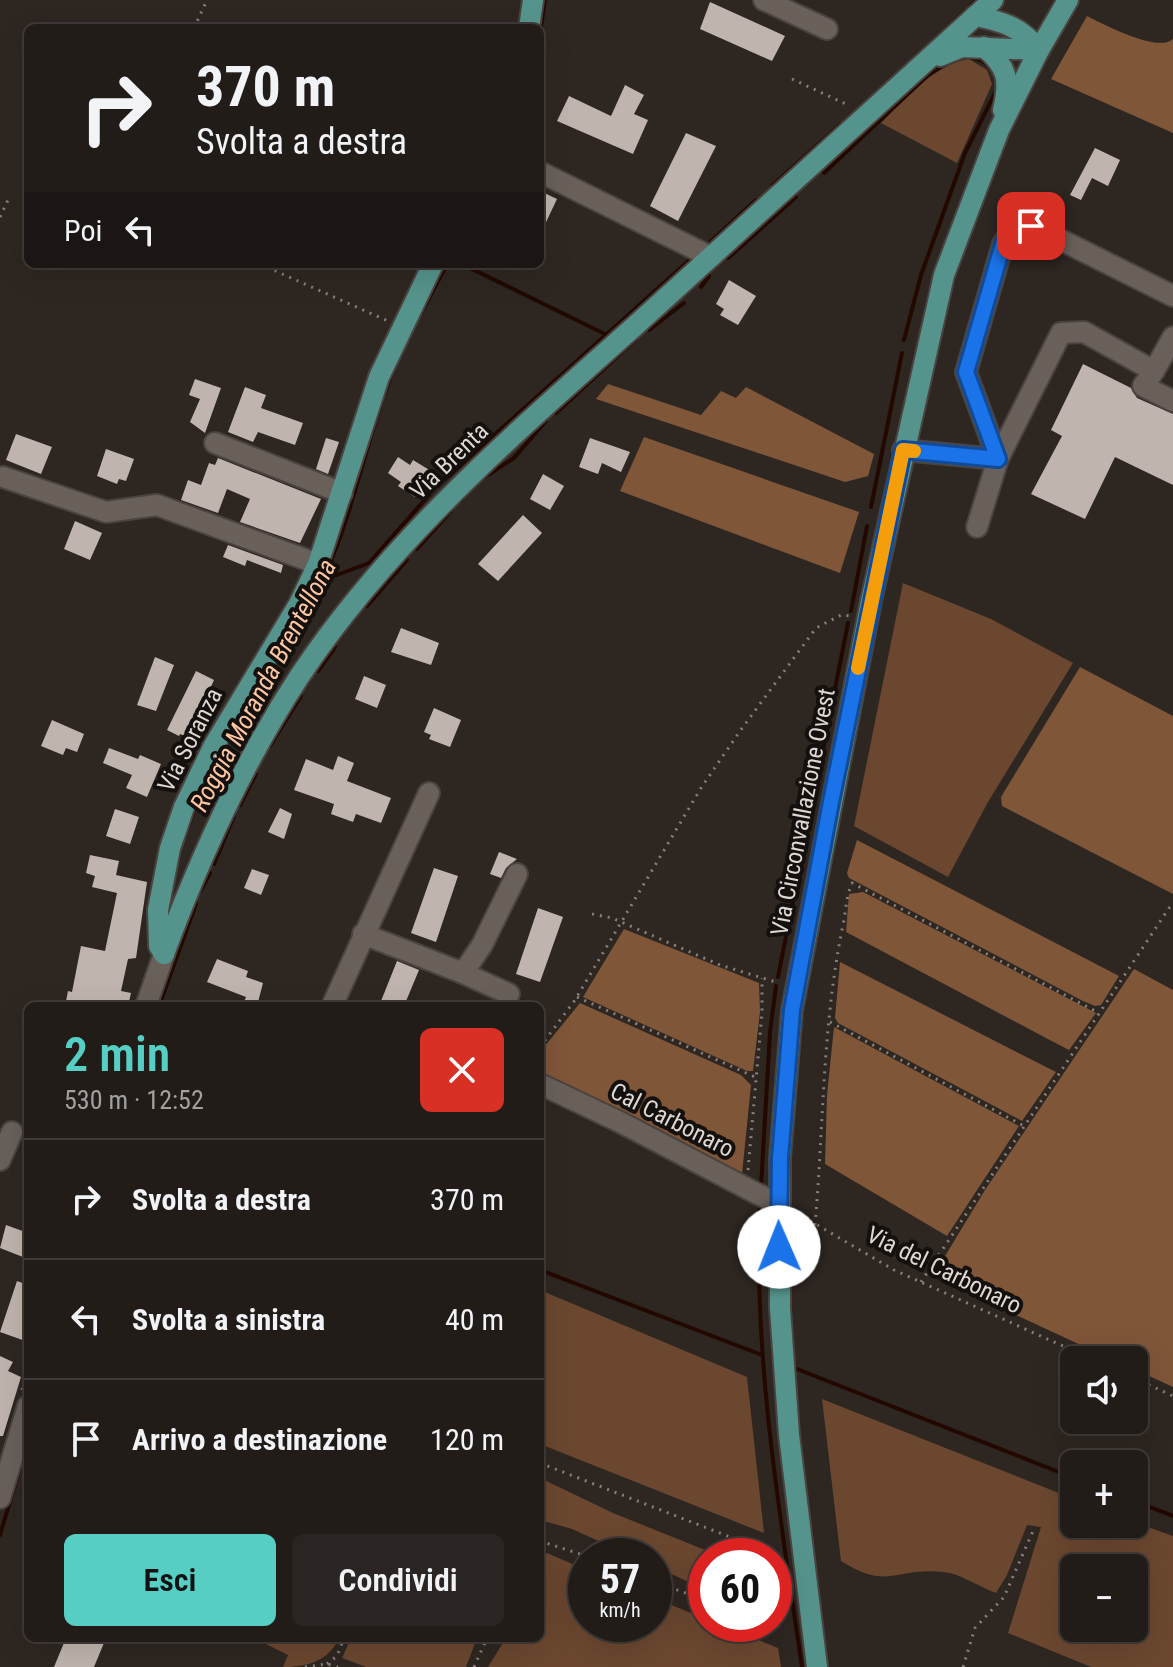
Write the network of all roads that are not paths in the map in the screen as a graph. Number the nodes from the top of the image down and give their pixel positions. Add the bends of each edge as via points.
1 (533, 0) edge
2 (764, 0) edge
3 (993, 0) edge
4 (1068, 0) edge
5 (975, 16) junction
6 (530, 24) edge
7 (827, 29) dead end
8 (984, 47) junction
9 (1039, 50) junction
10 (929, 60) junction
11 (999, 130) junction
12 (544, 174) edge
13 (711, 257) junction
14 (431, 268) edge
15 (1173, 296) edge
16 (1173, 337) edge
17 (1154, 371) junction
18 (1173, 401) edge
19 (215, 443) dead end
20 (903, 450) junction
21 (998, 459) junction
22 (3, 477) dead end
23 (342, 493) junction
24 (977, 527) dead end
25 (318, 564) junction
26 (429, 793) dead end
27 (517, 874) dead end
28 (363, 934) junction
29 (164, 954) junction
30 (463, 973) junction
31 (509, 994) dead end
32 (147, 1002) edge
33 (334, 1002) edge
34 (544, 1086) edge
35 (13, 1132) edge
36 (0, 1160) edge
37 (779, 1211) junction
38 (24, 1419) edge
39 (0, 1498) edge
40 (817, 1667) edge

1 - 6 main road
2 - 7 street
3 - 5 main road, Via Brenta
4 - 9 main road, Via Circonvallazione Ovest
5 - 9 main road via 1014,27
5 - 10 main road, Via Brenta
8 - 9 main road, Via Brenta
8 - 10 main road, Via Brenta via 962,47
8 - 11 main road via 1006,72
9 - 11 main road, Via Circonvallazione Ovest
10 - 13 main road, Via Brenta
11 - 20 main road, Via Circonvallazione Ovest via 944,275
12 - 13 street
13 - 29 main road, Via Brenta via 468,476 375,575 300,676 245,767
14 - 23 main road, Via Soranza via 370,400
15 - 21 street via 1039,229 1022,228 1007,236 966,372
16 - 17 street
17 - 18 street via 1143,386
17 - 21 street via 1084,332 1061,333
19 - 23 street
20 - 21 street
20 - 37 main road, Via Circonvallazione Ovest via 792,1010
21 - 24 street
22 - 25 street via 106,512 157,505
23 - 25 main road, Via Soranza
25 - 29 main road, Via Soranza via 184,807 158,910
26 - 28 street
27 - 30 street
28 - 30 street
28 - 33 street
29 - 32 street, Via Brenta
30 - 31 street
34 - 37 street, Cal Carbonaro via 745,1187
35 - 36 street
37 - 40 main road, Via Circonvallazione Ovest via 789,1435
38 - 39 street

